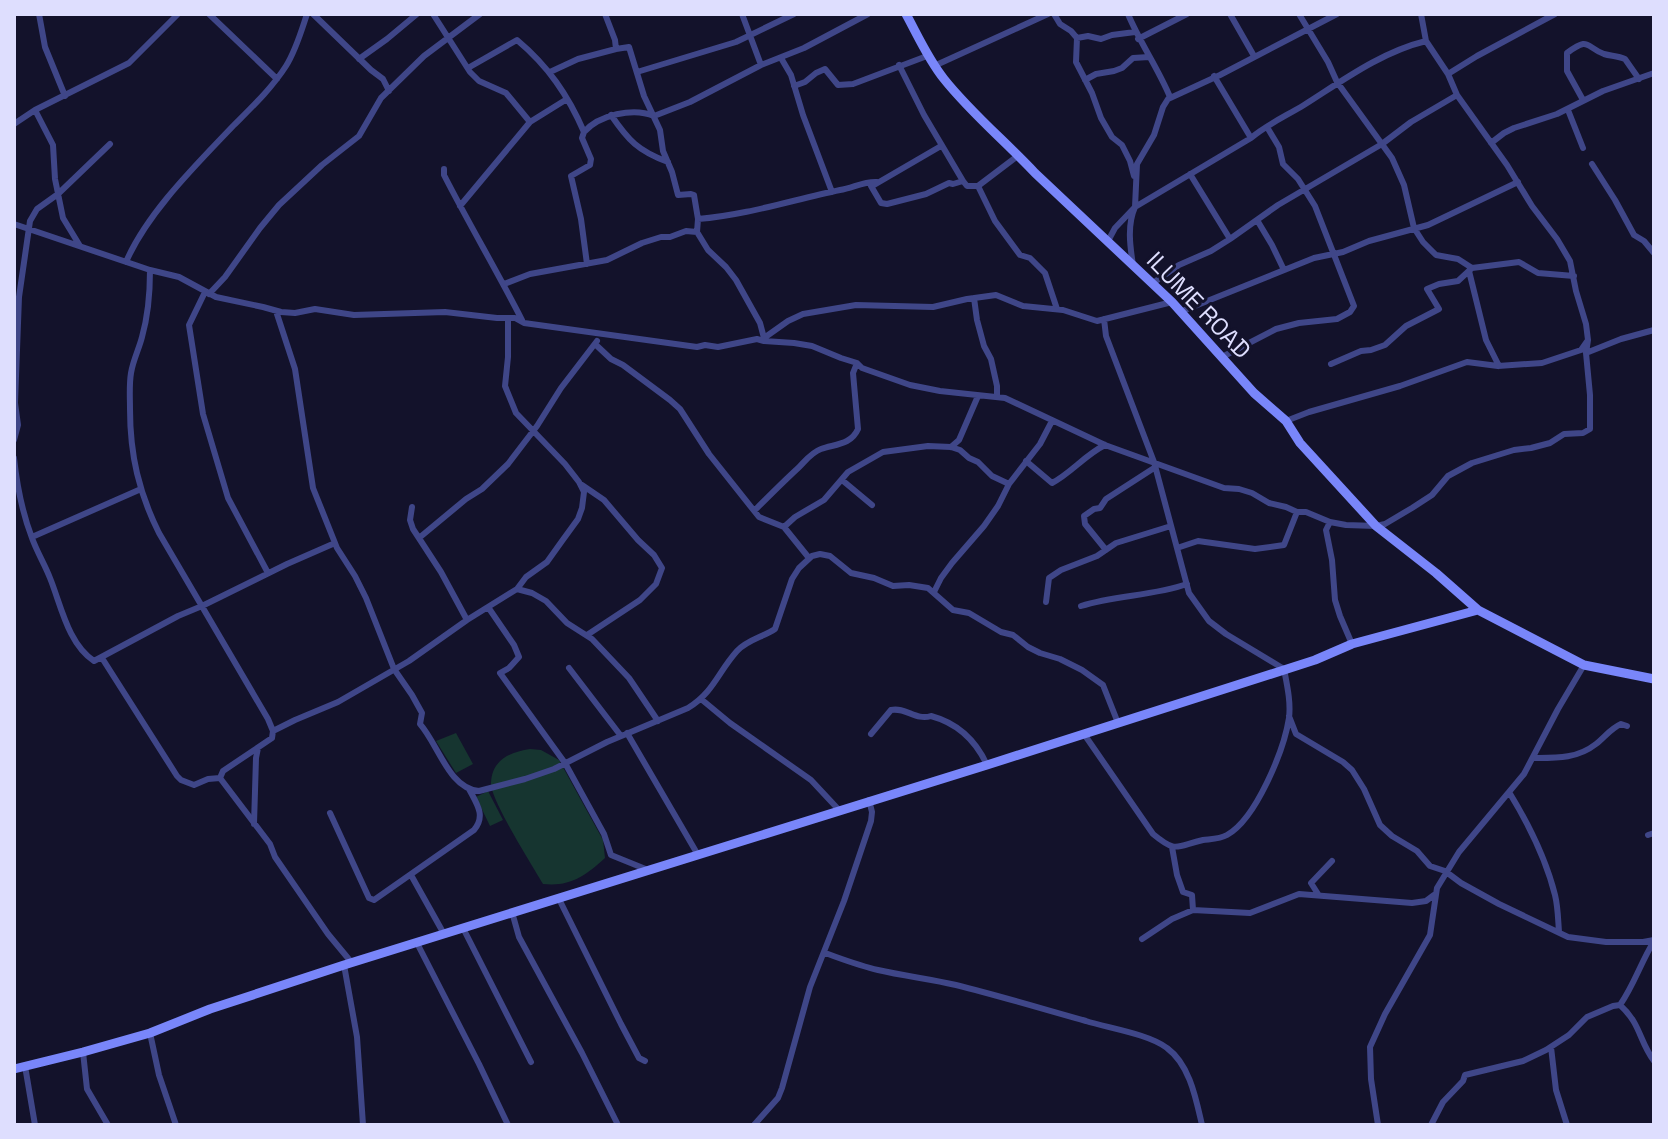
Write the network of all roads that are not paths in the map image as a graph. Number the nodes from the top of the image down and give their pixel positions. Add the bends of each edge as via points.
1 (39, 14) edge
2 (178, 14) edge
3 (209, 14) edge
4 (310, 14) edge
5 (417, 14) edge
6 (433, 14) edge
7 (480, 14) edge
8 (605, 14) edge
9 (742, 14) edge
10 (794, 14) edge
11 (868, 14) edge
12 (906, 14) edge
13 (1023, 14) edge
14 (1051, 14) edge
15 (1128, 14) edge
16 (1187, 14) edge
17 (1230, 14) edge
18 (1299, 14) edge
19 (1337, 14) edge
20 (1421, 14) edge
21 (1555, 14) edge
22 (778, 18) edge
23 (1025, 25) junction
24 (1308, 28) junction
25 (750, 36) junction
26 (1137, 36) junction
27 (1077, 38) junction
28 (449, 39) junction
29 (1426, 41) junction
30 (616, 49) junction
31 (927, 56) junction
32 (1254, 56) junction
33 (1149, 57) junction
34 (780, 58) junction
35 (359, 59) junction
36 (761, 65) junction
37 (899, 65) junction
38 (934, 66) junction
39 (468, 68) junction
40 (550, 72) junction
41 (637, 72) junction
42 (1654, 73) edge
43 (1448, 74) junction
44 (1214, 76) junction
45 (277, 79) junction
46 (383, 79) junction
47 (1639, 79) junction
48 (399, 80) junction
49 (1085, 80) junction
50 (1337, 82) junction
51 (794, 86) junction
52 (389, 91) junction
53 (1457, 95) junction
54 (65, 96) junction
55 (1170, 97) junction
56 (567, 99) junction
57 (1583, 100) junction
58 (35, 110) junction
59 (1568, 110) junction
60 (610, 114) junction
61 (654, 116) junction
62 (530, 122) junction
63 (14, 124) edge
64 (1267, 127) junction
65 (584, 132) junction
66 (1251, 138) junction
67 (1491, 143) junction
68 (110, 144) dead end
69 (1382, 144) junction
70 (941, 146) junction
71 (1583, 148) dead end
72 (1019, 155) junction
73 (668, 162) junction
74 (1592, 164) dead end
75 (444, 169) dead end
76 (1190, 174) junction
77 (963, 181) junction
78 (1518, 182) junction
79 (871, 186) junction
80 (978, 186) junction
81 (1137, 187) junction
82 (1305, 190) junction
83 (832, 192) junction
84 (58, 194) junction
85 (460, 206) junction
86 (1135, 207) junction
87 (698, 219) junction
88 (1257, 220) junction
89 (14, 224) edge
90 (30, 228) junction
91 (1414, 228) junction
92 (697, 232) junction
93 (1230, 239) junction
94 (1108, 241) junction
95 (80, 246) junction
96 (1654, 253) edge
97 (1333, 255) junction
98 (126, 262) junction
99 (587, 264) junction
100 (1133, 265) junction
101 (150, 270) junction
102 (1284, 270) junction
103 (1471, 270) junction
104 (1574, 276) junction
105 (1153, 283) junction
106 (504, 284) junction
107 (207, 293) junction
108 (974, 298) junction
109 (1172, 302) junction
110 (1057, 309) junction
111 (276, 311) junction
112 (1180, 312) junction
113 (508, 318) junction
114 (1104, 319) junction
115 (524, 323) junction
116 (1654, 330) edge
117 (601, 334) junction
118 (764, 340) junction
119 (1588, 340) junction
120 (595, 344) junction
121 (1586, 353) junction
122 (1222, 357) junction
123 (857, 363) junction
124 (1331, 364) dead end
125 (1499, 366) junction
126 (978, 396) junction
127 (997, 396) junction
128 (1052, 421) junction
129 (1286, 421) junction
130 (533, 431) junction
131 (14, 440) edge
132 (1105, 445) junction
133 (951, 447) junction
134 (14, 458) edge
135 (1026, 461) junction
136 (1154, 465) junction
137 (842, 480) junction
138 (579, 482) junction
139 (1009, 484) junction
140 (141, 489) junction
141 (872, 505) dead end
142 (412, 507) dead end
143 (755, 510) junction
144 (1297, 512) junction
145 (1330, 522) junction
146 (1171, 526) junction
147 (1376, 526) junction
148 (784, 527) junction
149 (32, 537) junction
150 (419, 538) junction
151 (335, 543) junction
152 (1177, 548) junction
153 (1106, 550) junction
154 (809, 558) junction
155 (268, 573) junction
156 (1187, 584) junction
157 (517, 589) junction
158 (934, 592) junction
159 (1046, 602) dead end
160 (202, 606) junction
161 (1081, 606) dead end
162 (488, 607) junction
163 (1478, 610) junction
164 (467, 620) junction
165 (587, 635) junction
166 (1352, 644) junction
167 (102, 658) junction
168 (1584, 665) junction
169 (569, 668) dead end
170 (394, 669) junction
171 (1284, 669) junction
172 (1654, 679) edge
173 (701, 699) junction
174 (1289, 716) junction
175 (658, 721) junction
176 (1118, 723) junction
177 (1627, 726) dead end
178 (273, 731) junction
179 (624, 734) junction
180 (871, 734) dead end
181 (1084, 734) junction
182 (259, 747) junction
183 (1533, 758) junction
184 (565, 763) junction
185 (987, 765) junction
186 (220, 778) junction
187 (469, 789) junction
188 (1509, 792) junction
189 (869, 800) junction
190 (839, 810) junction
191 (330, 813) dead end
192 (254, 824) junction
193 (1172, 847) junction
194 (698, 855) junction
195 (1332, 861) dead end
196 (648, 870) junction
197 (1445, 871) junction
198 (411, 875) junction
199 (1318, 894) junction
200 (1434, 895) junction
201 (559, 899) junction
202 (1193, 910) junction
203 (512, 912) junction
204 (463, 928) junction
205 (1559, 932) junction
206 (444, 934) junction
207 (1142, 939) dead end
208 (1654, 940) edge
209 (417, 943) junction
210 (825, 953) junction
211 (348, 964) junction
212 (1620, 1005) junction
213 (150, 1033) junction
214 (1551, 1047) junction
215 (83, 1052) junction
216 (645, 1061) dead end
217 (1654, 1061) edge
218 (531, 1062) dead end
219 (25, 1065) junction
220 (14, 1069) edge
221 (35, 1125) edge
222 (108, 1125) edge
223 (176, 1125) edge
224 (363, 1125) edge
225 (508, 1125) edge
226 (618, 1125) edge
227 (754, 1125) edge
228 (1202, 1125) edge
229 (1378, 1125) edge
230 (1431, 1125) edge
231 (1567, 1125) edge

1 - 54 street via 45,47
2 - 54 street via 129,63
3 - 45 street
4 - 35 street
4 - 45 street
5 - 35 street
6 - 28 street
7 - 28 street
8 - 30 street
9 - 25 street
10 - 22 street
11 - 34 street
12 - 31 street, ILUME ROAD
13 - 23 street
14 - 23 street
14 - 27 street
15 - 26 street
16 - 26 street
17 - 32 street
18 - 24 street
19 - 24 street
20 - 29 street
21 - 43 street
22 - 25 street
23 - 38 street
24 - 32 street
24 - 50 street
25 - 36 street
25 - 41 street
26 - 27 street
26 - 33 street
27 - 49 street via 1076,62
28 - 39 street
28 - 48 street
29 - 43 street
29 - 50 street
30 - 40 street
30 - 41 street via 629,47
31 - 37 street
31 - 38 street, ILUME ROAD
32 - 44 street
33 - 49 street via 1133,58 1122,68
33 - 55 street
34 - 36 street
34 - 51 street
35 - 46 street
36 - 61 street
37 - 51 street via 839,86 825,69
37 - 70 street
38 - 72 street, ILUME ROAD
39 - 40 street via 517,40
39 - 62 street via 479,81 506,93
40 - 56 street
41 - 61 street
42 - 47 street
43 - 53 street
44 - 55 street
44 - 66 street
45 - 98 street via 177,188 141,232
46 - 48 street
46 - 52 street
47 - 57 street
47 - 57 street via 1625,59 1584,43 1567,53 1566,66
48 - 52 street
49 - 81 street via 1101,118 1130,161
50 - 64 street
50 - 69 street
51 - 83 street
52 - 107 street via 359,136 279,205
53 - 67 street
53 - 69 street
54 - 58 street
55 - 81 street via 1137,164
56 - 62 street
56 - 65 street
57 - 59 street
58 - 63 street
58 - 84 street via 53,145
59 - 67 street via 1514,128
59 - 71 street
60 - 61 street
60 - 65 street
60 - 73 street via 637,147
61 - 73 street
62 - 85 street
64 - 66 street
64 - 82 street via 1283,164
65 - 99 street via 590,165 571,176
66 - 76 street
67 - 78 street
68 - 84 street
69 - 82 street
69 - 91 street via 1404,185
70 - 77 street
70 - 79 street
72 - 80 street
72 - 94 street, ILUME ROAD
73 - 87 street via 678,195 694,195
74 - 96 street via 1634,235
75 - 85 street
76 - 86 street
76 - 93 street
77 - 79 street via 887,204
77 - 80 street
78 - 91 street
78 - 104 street via 1566,253
79 - 83 street via 877,182
80 - 110 street via 1020,255 1045,273
81 - 86 street
82 - 88 street
82 - 97 street
83 - 87 street via 739,215
84 - 90 street via 37,209
84 - 95 street via 63,218
85 - 106 street
86 - 94 street
86 - 100 street via 1130,232
87 - 92 street
88 - 93 street
88 - 102 street
89 - 90 street
90 - 95 street
90 - 131 street via 19,297
91 - 97 street
91 - 103 street via 1436,255 1458,259
92 - 99 street via 661,237
92 - 118 street via 736,280
93 - 105 street
94 - 100 street, ILUME ROAD
95 - 98 street
97 - 102 street
97 - 122 street via 1354,306 1350,312 1276,329
98 - 101 street
99 - 106 street
100 - 105 street, ILUME ROAD
101 - 107 street via 187,280
101 - 140 street via 147,315 130,383 132,453
102 - 112 street
103 - 104 street via 1519,262 1538,273
103 - 124 street via 1458,281 1427,289 1439,309 1406,326 1385,345
103 - 125 street via 1486,340
104 - 119 street
105 - 109 street, ILUME ROAD
106 - 115 street
107 - 111 street
107 - 155 street via 189,325 203,414 228,498
108 - 110 street via 996,295 1023,306
108 - 118 street via 933,307 868,304 803,314
108 - 127 street
109 - 112 street, ILUME ROAD
109 - 114 street
110 - 114 street
111 - 113 street via 445,312
111 - 151 street via 295,369 312,481
112 - 122 street, ILUME ROAD
113 - 115 street
113 - 130 street via 505,386 516,413
114 - 136 street
115 - 117 street
116 - 121 street
117 - 118 street via 697,347
117 - 120 street
118 - 123 street via 812,346
119 - 121 street
119 - 125 street via 1581,350 1542,363
120 - 130 street
120 - 143 street via 680,409
121 - 147 street via 1590,429 1472,463 1448,476 1432,495
122 - 129 street, ILUME ROAD
123 - 126 street via 910,385
123 - 143 street via 855,436 811,455
125 - 129 street via 1455,365
126 - 127 street
126 - 133 street
127 - 128 street
128 - 132 street
128 - 135 street
129 - 147 street, ILUME ROAD
130 - 138 street
130 - 150 street via 482,489
132 - 135 street via 1052,483
132 - 136 street
133 - 137 street via 883,452
133 - 139 street
134 - 149 street
135 - 139 street
136 - 144 street
136 - 146 street
136 - 153 street via 1084,516
137 - 141 street
137 - 148 street via 824,500
138 - 157 street via 584,492 578,519 547,562
138 - 165 street via 604,500 662,568 656,584 640,600
139 - 158 street
140 - 149 street
140 - 160 street via 159,533
142 - 150 street via 410,524
143 - 148 street via 759,517
144 - 145 street
144 - 152 street via 1284,545 1255,549 1198,541
145 - 147 street
145 - 166 street via 1326,530 1335,600
146 - 152 street
146 - 153 street
147 - 163 street, ILUME ROAD
148 - 154 street
149 - 167 street via 73,636 91,660
150 - 164 street
151 - 155 street
151 - 170 street via 366,598
152 - 156 street
153 - 159 street via 1052,575
154 - 158 street via 830,556 851,573
154 - 173 street via 794,574 775,629 737,652
155 - 160 street
156 - 161 street
156 - 171 street via 1209,621
157 - 162 street
157 - 165 street via 546,601
158 - 176 street via 953,610 969,613 1094,677 1106,690
160 - 167 street
160 - 178 street
162 - 164 street
162 - 184 street via 519,657 500,673
163 - 166 street
163 - 168 street, ILUME ROAD
164 - 170 street
165 - 175 street via 629,678
166 - 171 street
167 - 186 street via 177,776 194,785
168 - 172 street, ILUME ROAD
168 - 183 street
169 - 179 street
170 - 178 street
170 - 187 street via 422,713 420,724
171 - 174 street
171 - 176 street
173 - 175 street
173 - 190 street via 811,780
174 - 193 street via 1263,793 1235,829 1227,836
174 - 197 street via 1296,734 1358,776 1380,825 1430,866
175 - 179 street
176 - 181 street
177 - 183 street via 1613,727 1593,746 1569,757
178 - 182 street
179 - 184 street
179 - 194 street
180 - 185 street via 896,708 924,719 931,716 958,728
181 - 185 street
181 - 193 street via 1153,834
182 - 186 street
182 - 192 street
183 - 188 street
184 - 187 street via 513,782
184 - 196 street via 611,855
185 - 189 street
186 - 192 street
187 - 198 street via 480,823
188 - 197 street
188 - 205 street via 1556,896
189 - 190 street
189 - 210 street via 871,821
190 - 194 street
191 - 198 street via 371,900
192 - 211 street
193 - 202 street via 1177,875 1183,892 1192,895
194 - 196 street
195 - 199 street via 1311,883
196 - 201 street
197 - 200 street
197 - 205 street
198 - 206 street
199 - 200 street via 1412,903
199 - 202 street via 1288,897 1250,913
200 - 229 street via 1430,935 1370,1047
201 - 203 street
201 - 216 street
202 - 207 street
203 - 204 street
203 - 226 street via 519,937
204 - 206 street
204 - 218 street
205 - 208 street via 1591,941
206 - 209 street
208 - 212 street
209 - 211 street
209 - 225 street
210 - 227 street via 778,1098
210 - 228 street via 1156,1042 1175,1056 1188,1076
211 - 213 street
211 - 224 street
212 - 214 street via 1587,1017
212 - 217 street via 1637,1024
213 - 215 street
213 - 223 street
214 - 230 street via 1523,1061 1465,1075
214 - 231 street
215 - 219 street
215 - 222 street via 87,1089
219 - 220 street
219 - 221 street

